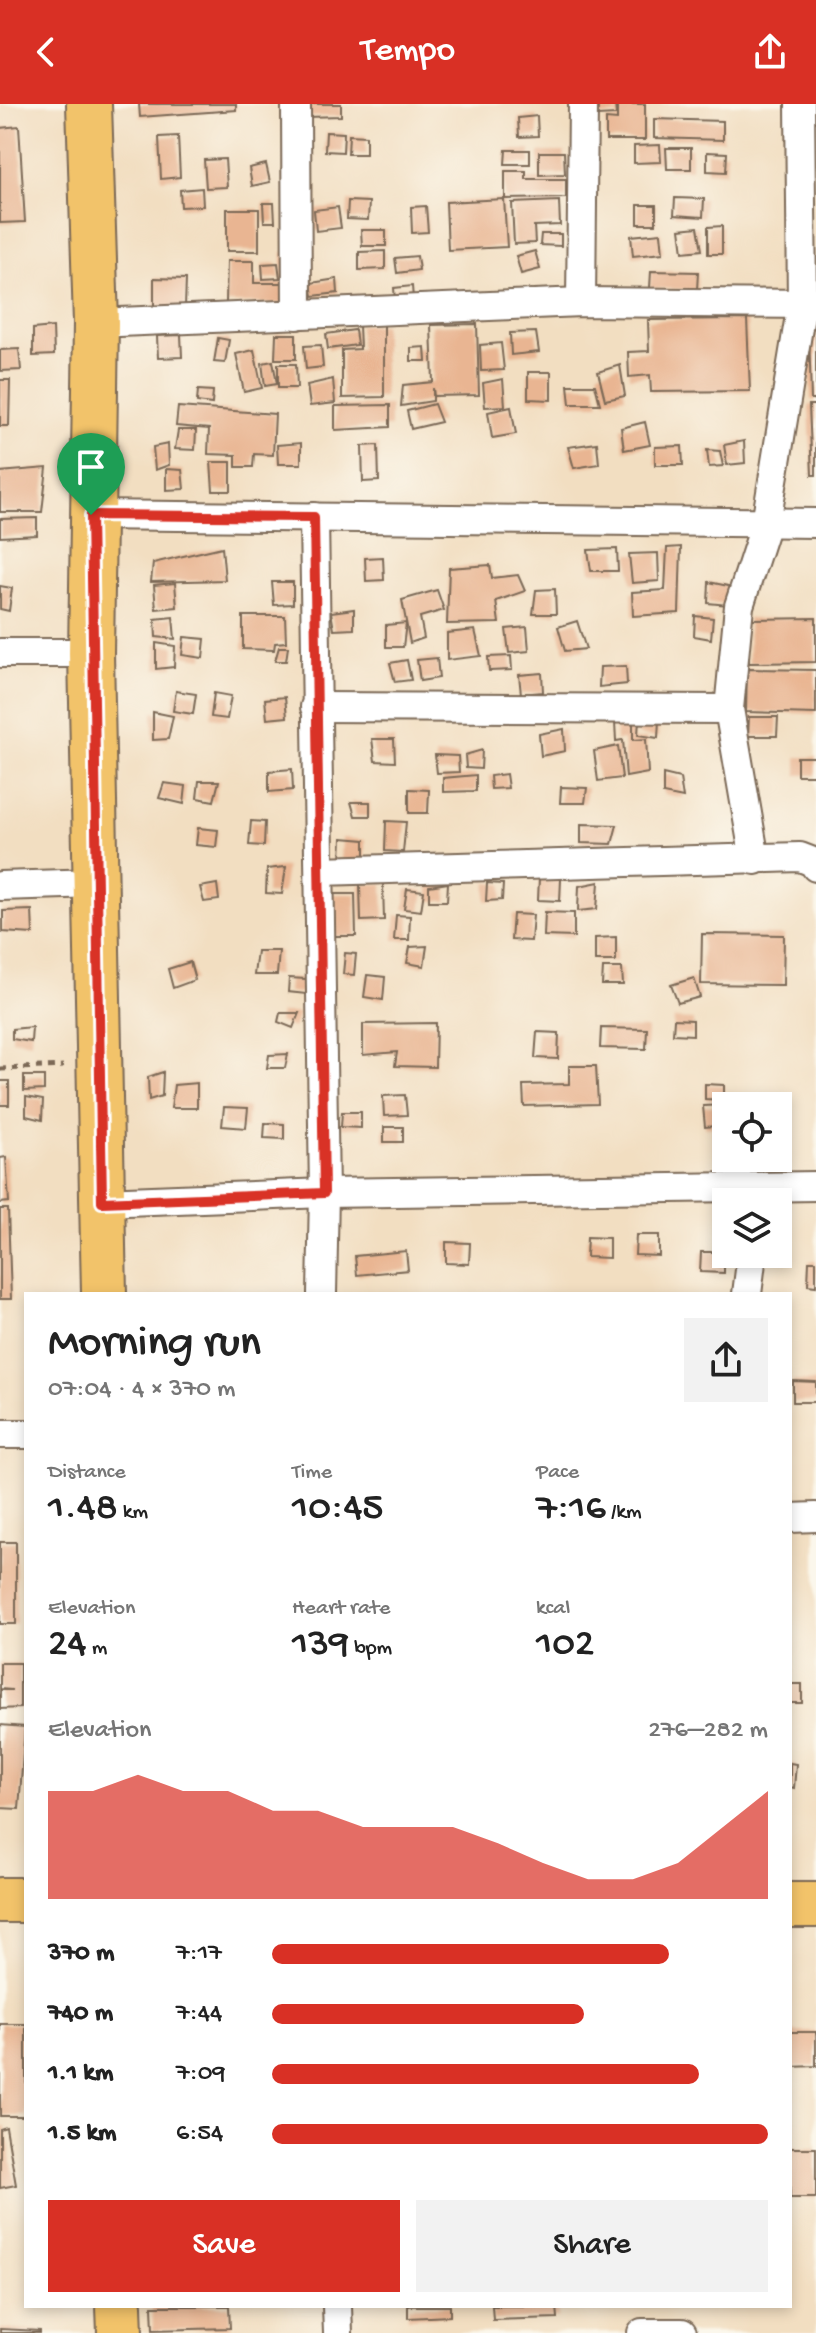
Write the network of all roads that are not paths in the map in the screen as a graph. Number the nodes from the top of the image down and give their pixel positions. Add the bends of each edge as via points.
1 (89, 104) edge
2 (296, 104) edge
3 (583, 104) edge
4 (800, 104) edge
5 (581, 302) junction
6 (809, 304) edge
7 (297, 315) junction
8 (96, 323) junction
9 (91, 515) junction
10 (314, 517) junction
11 (766, 523) junction
12 (816, 523) edge
13 (0, 653) edge
14 (91, 653) junction
15 (315, 707) junction
16 (729, 709) junction
17 (755, 860) junction
18 (816, 867) edge
19 (320, 871) junction
20 (97, 883) junction
21 (0, 886) edge
22 (816, 1186) edge
23 (792, 1189) edge
24 (324, 1193) junction
25 (712, 1193) edge
26 (102, 1202) junction
27 (750, 1268) edge
28 (104, 1292) edge
29 (322, 1292) edge
30 (747, 1292) edge
31 (0, 1434) edge
32 (24, 1434) edge
33 (816, 1517) edge
34 (792, 1518) edge
35 (0, 1900) edge
36 (24, 1900) edge
37 (792, 1905) edge
38 (816, 1905) edge
39 (119, 2308) edge
40 (337, 2308) edge
41 (663, 2308) edge
42 (120, 2333) edge
43 (338, 2333) edge
44 (642, 2333) edge
45 (662, 2333) edge
46 (682, 2333) edge

1 - 8 main road
2 - 7 street
3 - 5 street
4 - 6 street
5 - 6 street
5 - 7 street
6 - 11 street
7 - 8 street
8 - 9 main road
9 - 10 street
9 - 14 main road
10 - 11 street
10 - 15 street
11 - 12 street
11 - 16 street via 739,606
13 - 14 street
14 - 20 main road
15 - 16 street
15 - 19 street
16 - 17 street
17 - 18 street via 800,857
17 - 19 street
19 - 24 street
20 - 21 street
20 - 26 main road
22 - 23 street
24 - 25 street
24 - 26 street
24 - 29 street
26 - 28 main road
27 - 30 street
31 - 32 street
33 - 34 street
35 - 36 main road
37 - 38 main road
39 - 42 main road
40 - 43 street
41 - 45 street
44 - 45 street
45 - 46 street

